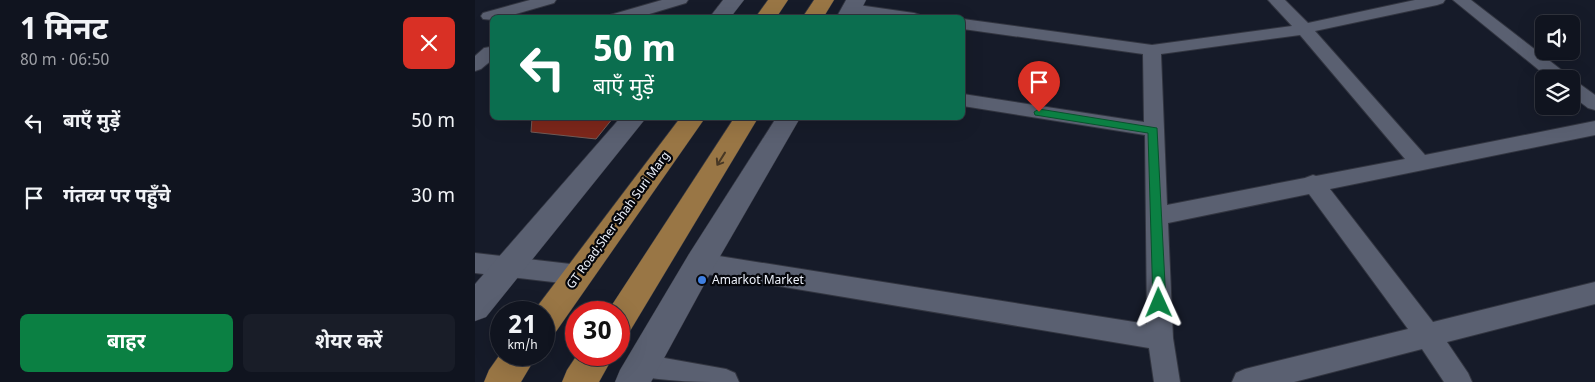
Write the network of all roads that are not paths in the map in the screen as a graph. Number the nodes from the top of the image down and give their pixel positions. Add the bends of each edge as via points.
1 (548, 0) edge
2 (680, 0) edge
3 (734, 0) edge
4 (778, 0) edge
5 (824, 0) edge
6 (1276, 0) edge
7 (1437, 0) edge
8 (1461, 0) edge
9 (851, 9) edge
10 (493, 15) edge
11 (627, 15) edge
12 (722, 15) edge
13 (767, 15) edge
14 (814, 15) edge
15 (893, 15) edge
16 (965, 24) edge
17 (1304, 29) junction
18 (1151, 50) junction
19 (486, 53) edge
20 (475, 64) edge
21 (1550, 70) edge
22 (1580, 93) edge
23 (965, 100) edge
24 (1595, 104) edge
25 (632, 120) edge
26 (692, 120) edge
27 (746, 120) edge
28 (787, 120) edge
29 (1595, 128) edge
30 (1153, 130) junction
31 (1420, 162) junction
32 (1313, 184) junction
33 (1158, 216) junction
34 (475, 263) edge
35 (700, 263) junction
36 (508, 267) junction
37 (579, 275) junction
38 (1595, 293) edge
39 (630, 304) edge
40 (475, 308) edge
41 (555, 308) edge
42 (1427, 334) junction
43 (1160, 338) junction
44 (512, 366) edge
45 (590, 366) edge
46 (637, 374) edge
47 (501, 382) edge
48 (579, 382) edge
49 (726, 382) edge
50 (1167, 382) edge
51 (1245, 382) edge
52 (1459, 382) edge

1 - 10 street
2 - 11 street
3 - 12 main road
4 - 13 main road
5 - 14 main road
6 - 17 street
7 - 17 street
8 - 21 street
9 - 15 street
16 - 18 street
17 - 18 street
17 - 31 street
18 - 30 street
19 - 20 street
22 - 24 street
23 - 30 street
25 - 36 main road
26 - 37 main road, GT Road;Sher Shah Suri Marg
27 -> 39 main road
28 - 35 main road
29 - 31 street
30 - 33 street
31 - 32 street
32 - 33 street
32 - 42 street
33 - 43 street
34 - 36 street
35 - 43 street
35 - 46 main road
36 - 37 street
36 - 40 main road
37 - 41 main road, GT Road;Sher Shah Suri Marg
38 - 42 street
42 - 51 street
42 - 52 street
43 - 50 street
44 - 47 main road
45 - 48 main road
46 - 49 street

